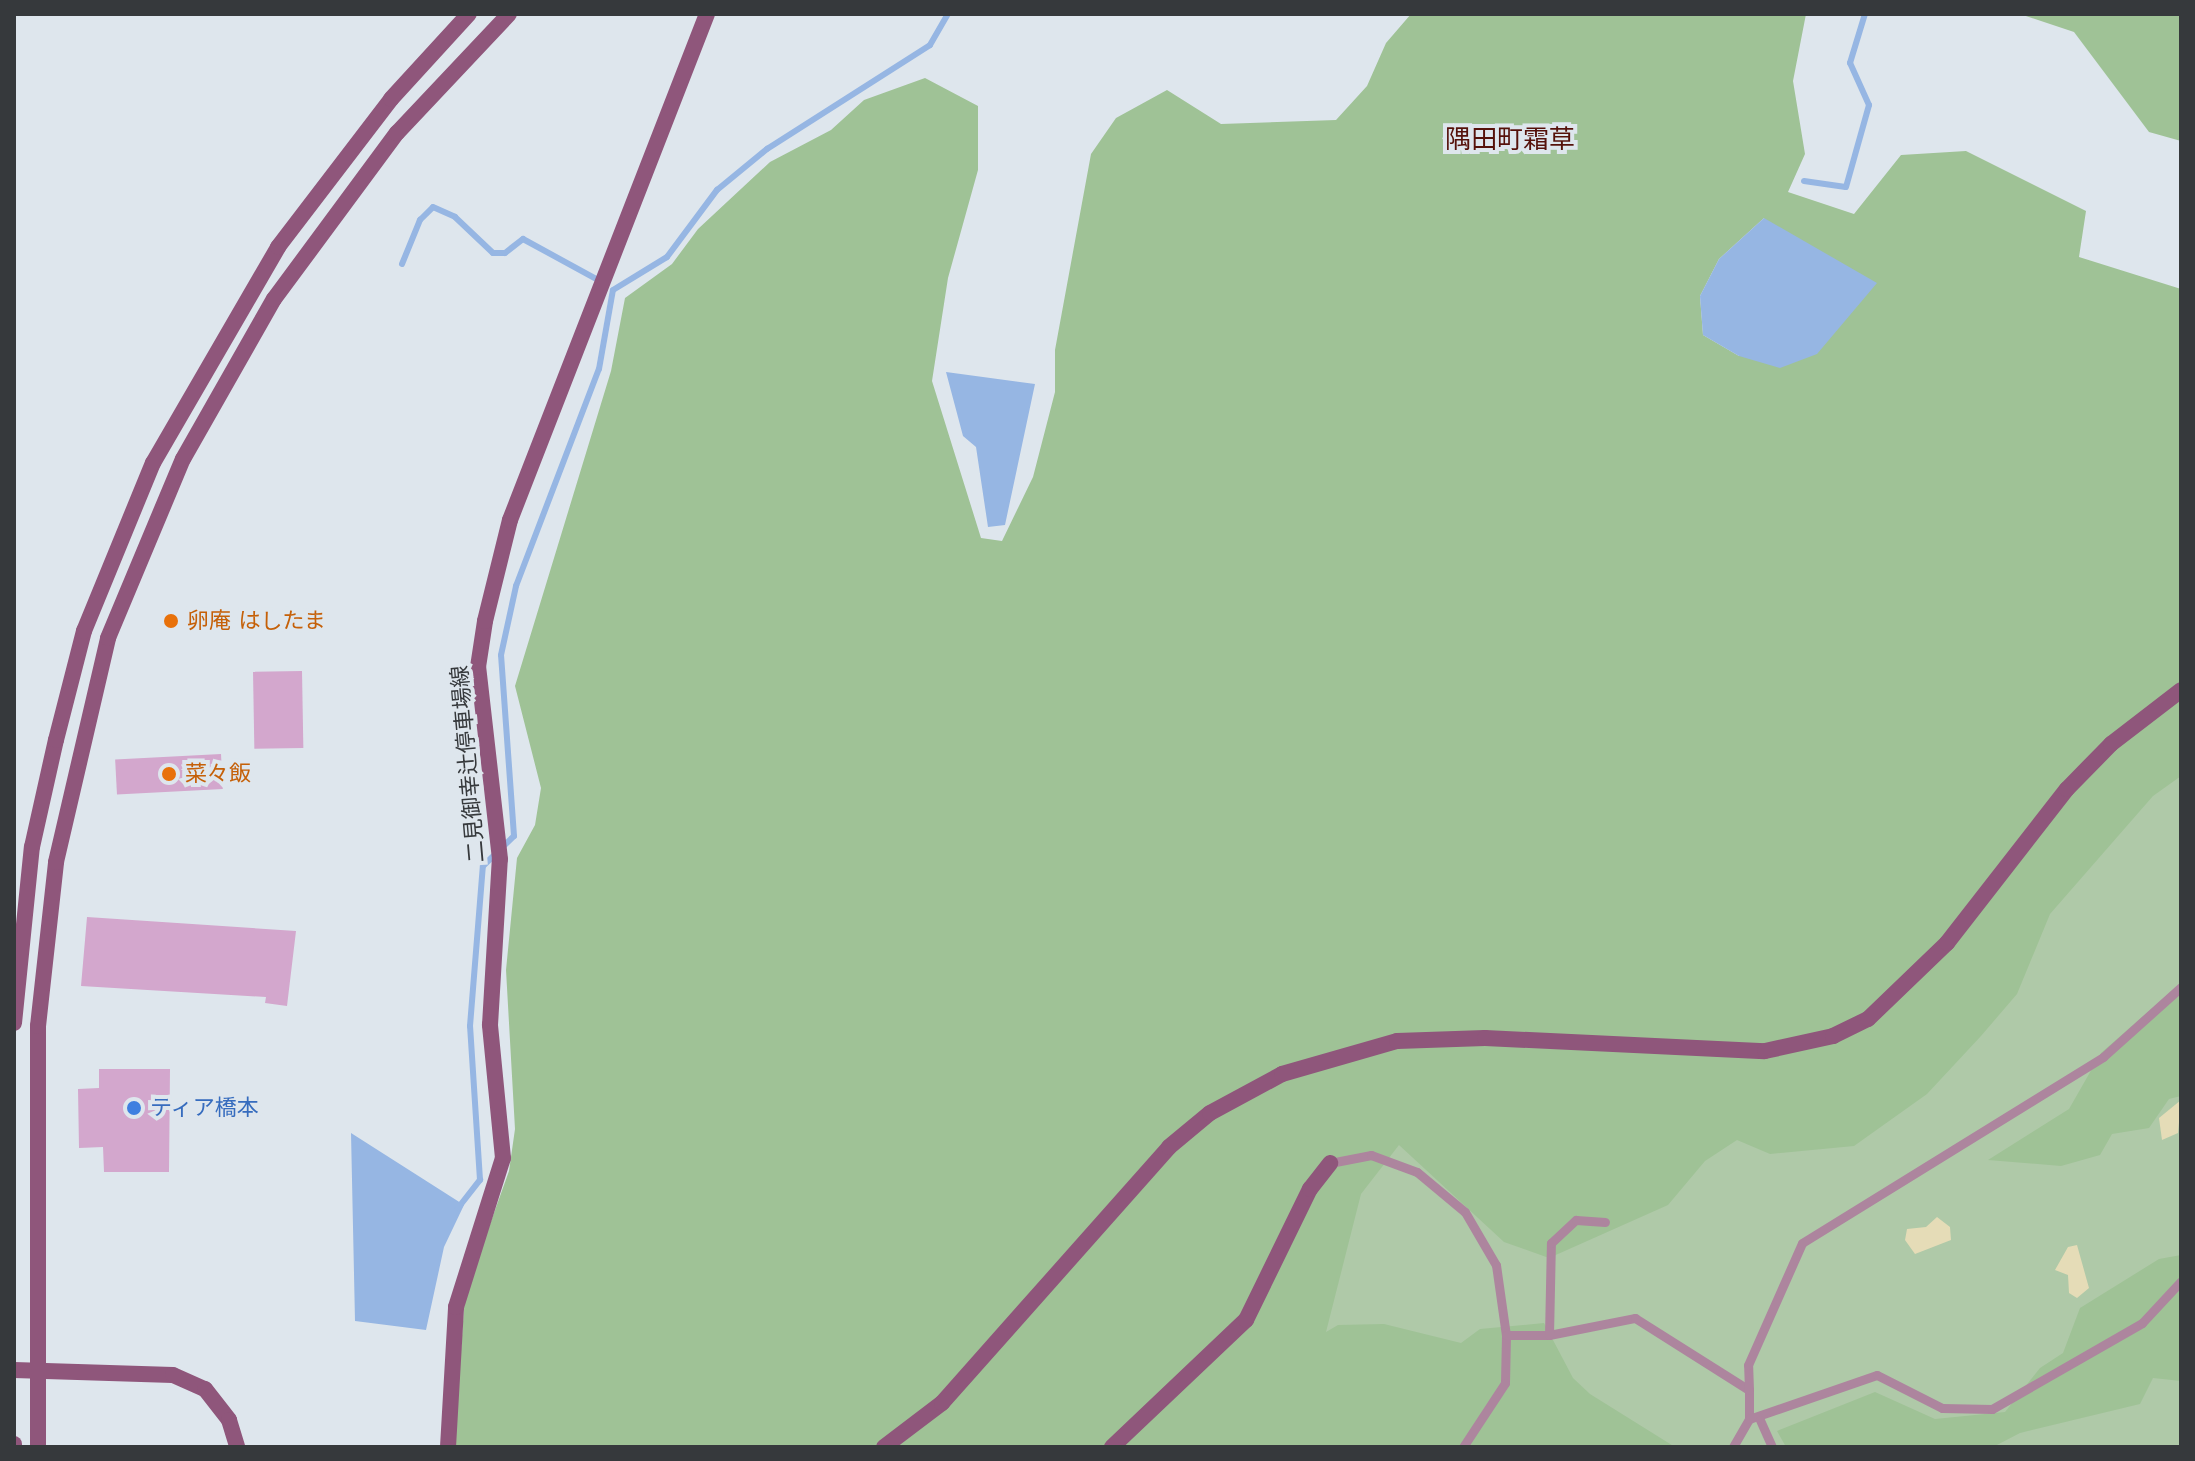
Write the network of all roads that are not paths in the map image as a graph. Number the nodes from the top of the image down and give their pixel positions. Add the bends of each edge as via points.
1 (469, 14) edge
2 (509, 14) edge
3 (707, 14) edge
4 (2181, 690) edge
5 (2181, 987) edge
6 (14, 1023) edge
7 (1330, 1163) joint
8 (1605, 1222) dead end
9 (2181, 1281) edge
10 (1506, 1335) junction
11 (1549, 1335) junction
12 (14, 1370) edge
13 (35, 1370) junction
14 (1749, 1390) junction
15 (1749, 1419) junction
16 (1760, 1420) junction
17 (38, 1447) edge
18 (237, 1447) edge
19 (450, 1447) edge
20 (884, 1447) edge
21 (1112, 1447) edge
22 (1463, 1447) edge
23 (1733, 1447) edge
24 (1772, 1447) edge

1 - 6 street via 391,99 278,247 153,463 84,631 60,724 32,847
2 - 13 street via 397,133 274,299 183,459 108,638 77,750 45,949 36,1086
3 - 19 street, 二見御幸辻停車場線 via 510,520 478,667 500,859 490,1025 503,1158 456,1307
4 - 20 street via 2078,778 1947,943 1868,1019 1833,1036 1765,1051 1485,1038 1397,1041 1282,1074 1210,1113 1169,1147 942,1403
5 - 14 lane via 2103,1057 1802,1243 1748,1365
7 - 10 lane via 1371,1155 1398,1161 1444,1191 1496,1265
7 - 21 street via 1310,1189 1246,1320
8 - 11 lane via 1576,1220 1551,1243
9 - 16 lane via 2142,1323 1992,1409 1942,1408 1877,1375
10 - 11 lane
10 - 22 lane via 1505,1383
11 - 14 lane via 1635,1318
12 - 13 street
13 - 17 street
13 - 18 street via 173,1375 205,1389 229,1420
14 - 15 lane
15 - 16 lane
15 - 23 lane
16 - 24 lane

